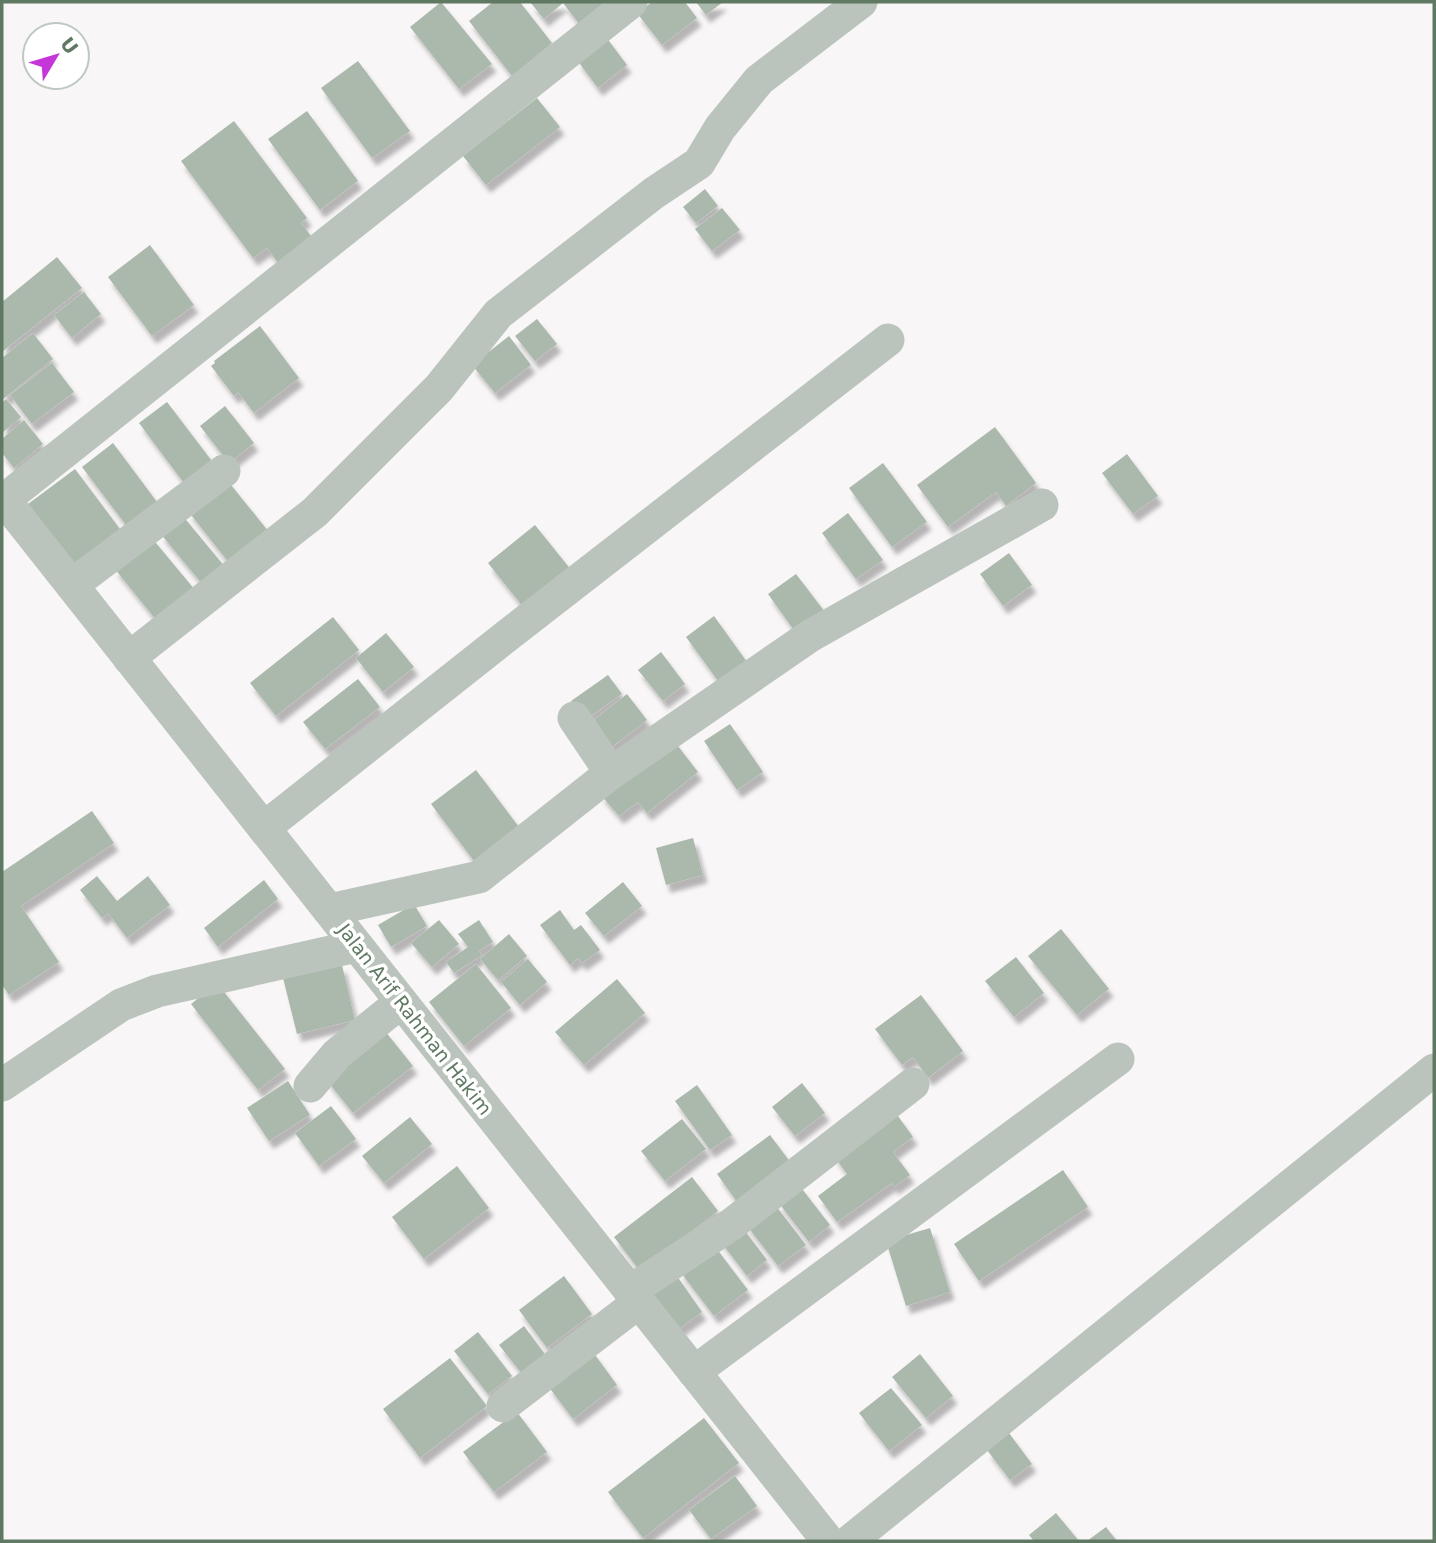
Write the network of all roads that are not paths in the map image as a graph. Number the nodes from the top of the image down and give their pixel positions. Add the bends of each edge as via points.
1 (631, 2) edge
2 (861, 2) edge
3 (888, 340) dead end
4 (224, 471) dead end
5 (3, 499) edge
6 (1042, 505) dead end
7 (72, 585) junction
8 (129, 658) junction
9 (574, 718) dead end
10 (611, 773) junction
11 (264, 828) junction
12 (343, 929) junction
13 (401, 1002) junction
14 (1118, 1059) dead end
15 (1434, 1070) edge
16 (913, 1084) dead end
17 (2, 1085) edge
18 (310, 1086) dead end
19 (635, 1296) junction
20 (694, 1372) junction
21 (503, 1406) dead end
22 (828, 1541) edge
23 (850, 1541) edge

1 - 5 street
2 - 8 street via 759,80 699,163 498,314 439,388 315,512
3 - 11 street
4 - 7 street
5 - 7 street, Jalan Arif Rahman Hakim
6 - 10 street via 810,636
7 - 8 street, Jalan Arif Rahman Hakim
8 - 11 street, Jalan Arif Rahman Hakim
9 - 10 street
10 - 12 street via 479,877
11 - 12 street, Jalan Arif Rahman Hakim
12 - 13 street, Jalan Arif Rahman Hakim
12 - 17 street via 121,1004
13 - 18 street via 337,1054
13 - 19 street, Jalan Arif Rahman Hakim
14 - 20 street
15 - 23 street
16 - 19 street
19 - 20 street, Jalan Arif Rahman Hakim
19 - 21 street
20 - 22 street, Jalan Arif Rahman Hakim

